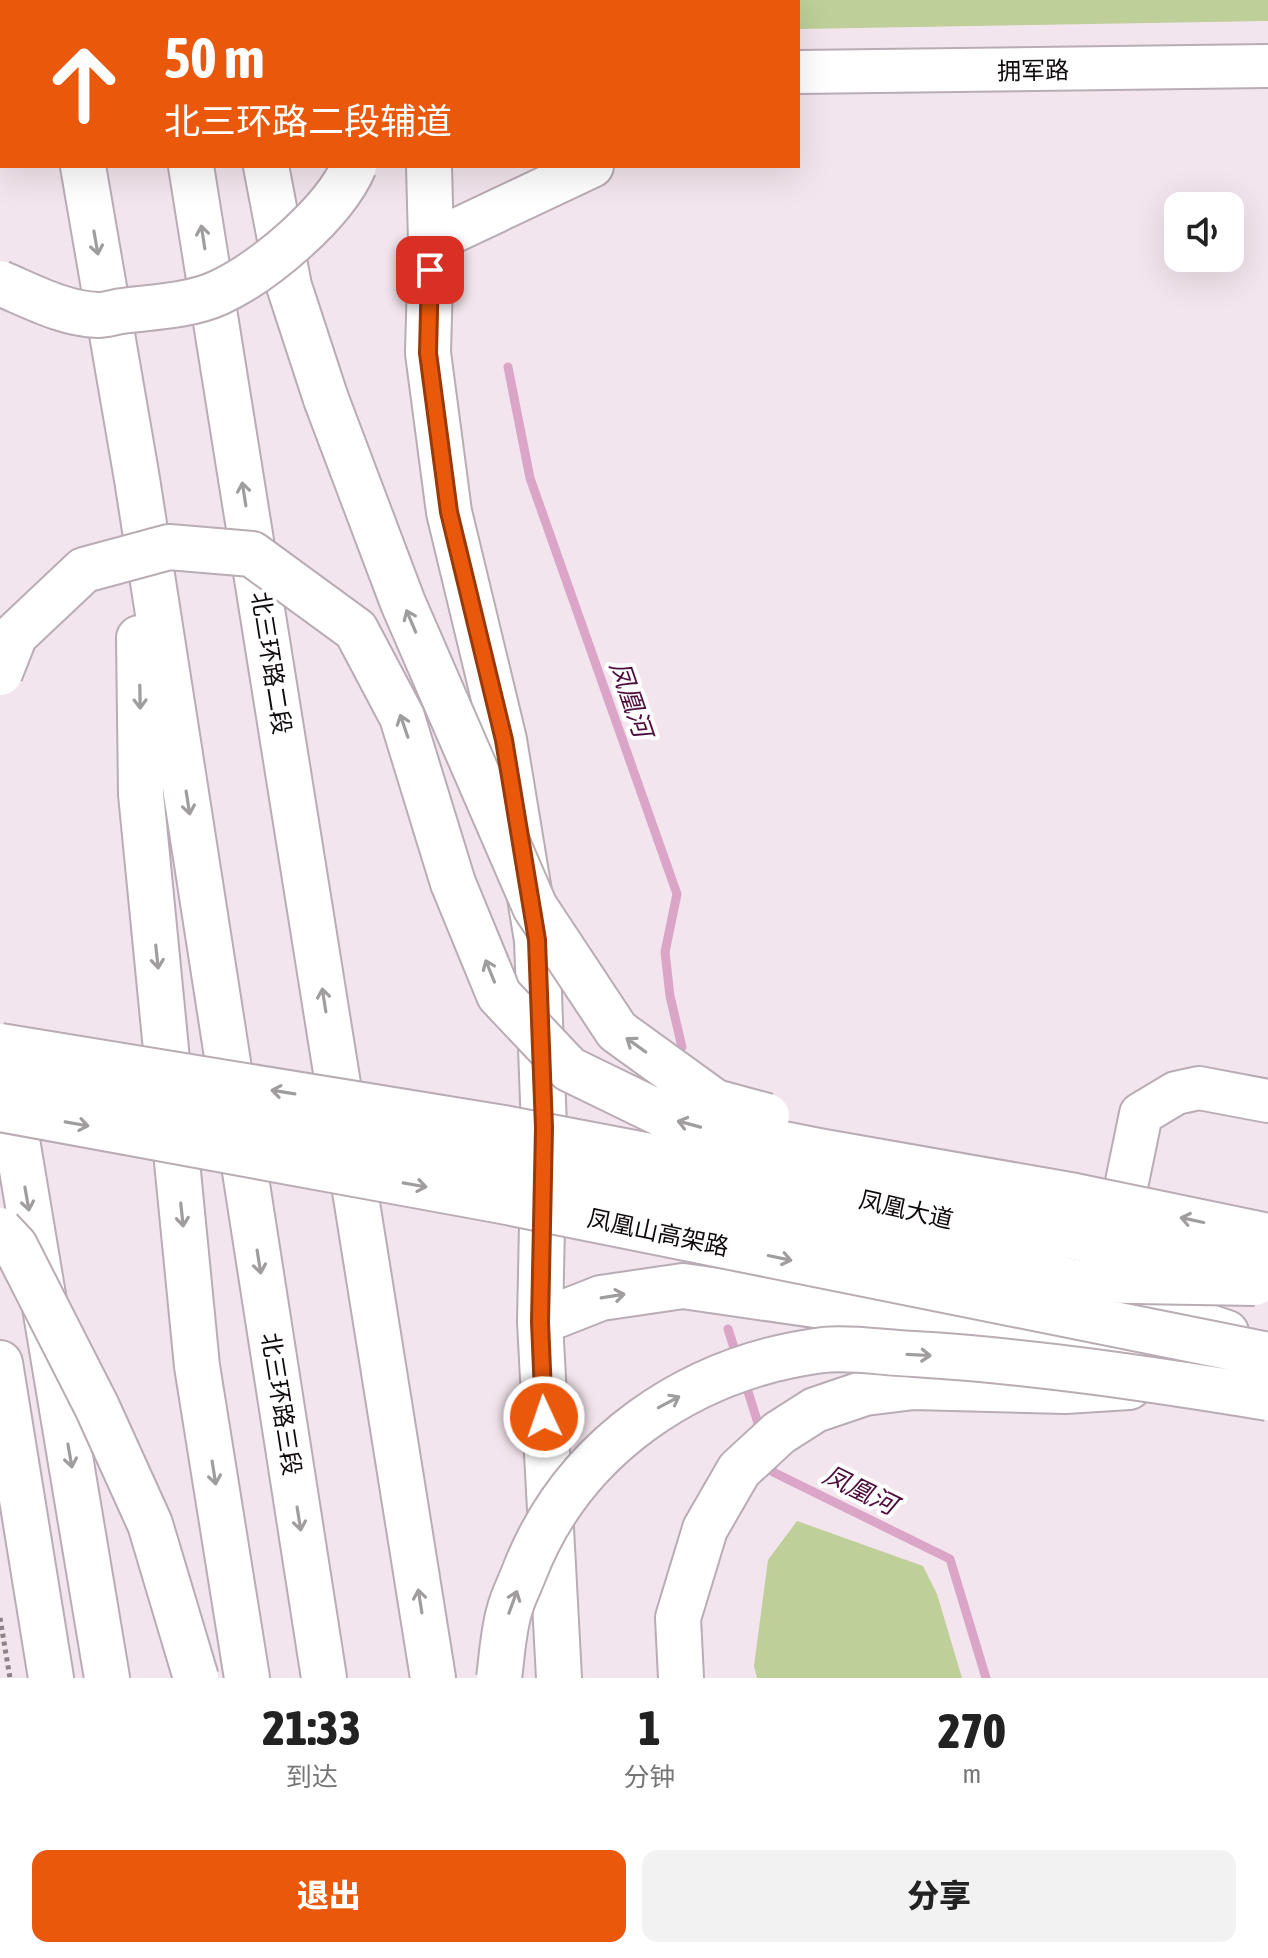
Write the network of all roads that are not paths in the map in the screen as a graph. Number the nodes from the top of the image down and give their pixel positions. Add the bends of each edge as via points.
1 (1268, 66) edge
2 (800, 72) edge
3 (83, 168) edge
4 (191, 168) edge
5 (266, 168) edge
6 (353, 168) edge
7 (429, 168) edge
8 (588, 168) edge
9 (431, 242) junction
10 (0, 283) edge
11 (137, 479) junction
12 (0, 673) edge
13 (0, 1043) edge
14 (0, 1075) edge
15 (1268, 1101) edge
16 (0, 1109) edge
17 (544, 1128) junction
18 (774, 1180) junction
19 (1075, 1196) junction
20 (0, 1230) edge
21 (1268, 1236) edge
22 (1094, 1269) junction
23 (1268, 1274) edge
24 (1268, 1285) edge
25 (1268, 1293) edge
26 (540, 1322) junction
27 (1268, 1345) edge
28 (1268, 1355) edge
29 (0, 1363) edge
30 (1268, 1370) edge
31 (1176, 1383) junction
32 (1268, 1398) edge
33 (51, 1678) edge
34 (107, 1678) edge
35 (196, 1678) edge
36 (247, 1678) edge
37 (324, 1678) edge
38 (433, 1678) edge
39 (499, 1678) edge
40 (559, 1678) edge
41 (681, 1678) edge

1 - 2 street, 拥军路
3 -> 11 main road
38 -> 4 main road, 北三环路二段
19 -> 5 main road, bridge via 715,1102 617,1031 535,907 403,603 289,286
6 - 10 main road, bridge via 312,223 265,266 216,294 97,315 48,304
7 - 9 main road
8 - 9 street
9 - 17 main road via 428,353 449,512 504,740 537,940
11 -> 36 main road via 141,794 197,1366
11 -> 37 main road, 北三环路三段
19 -> 12 main road, bridge via 682,1124 569,1069 499,995 453,883 402,717 356,630 252,554 169,547 84,570 15,635
18 -> 13 main road, bridge via 509,1129
13 -> 34 main road
14 - 22 street, bridge
15 - 22 street via 1199,1088 1176,1093 1141,1114
16 -> 28 main road, 凤凰山高架路, bridge via 502,1201
17 - 18 main road, 凤凰大道
17 - 26 main road
18 - 22 main road, 凤凰大道
18 - 23 main road, bridge
21 -> 19 main road, bridge
20 - 35 main road, bridge via 15,1246 91,1394 150,1524
22 - 24 street, bridge
22 - 25 main road, 凤凰大道
22 - 27 street
26 -> 30 main road via 601,1298 683,1286
26 - 40 main road
29 - 33 main road
31 - 32 main road, bridge
39 -> 31 main road, bridge via 509,1611 536,1540 574,1481 661,1405 712,1381 766,1360 828,1350 954,1356
31 - 41 main road, bridge via 1065,1391 914,1387 865,1393 815,1410 779,1433 739,1470 705,1529 678,1618

